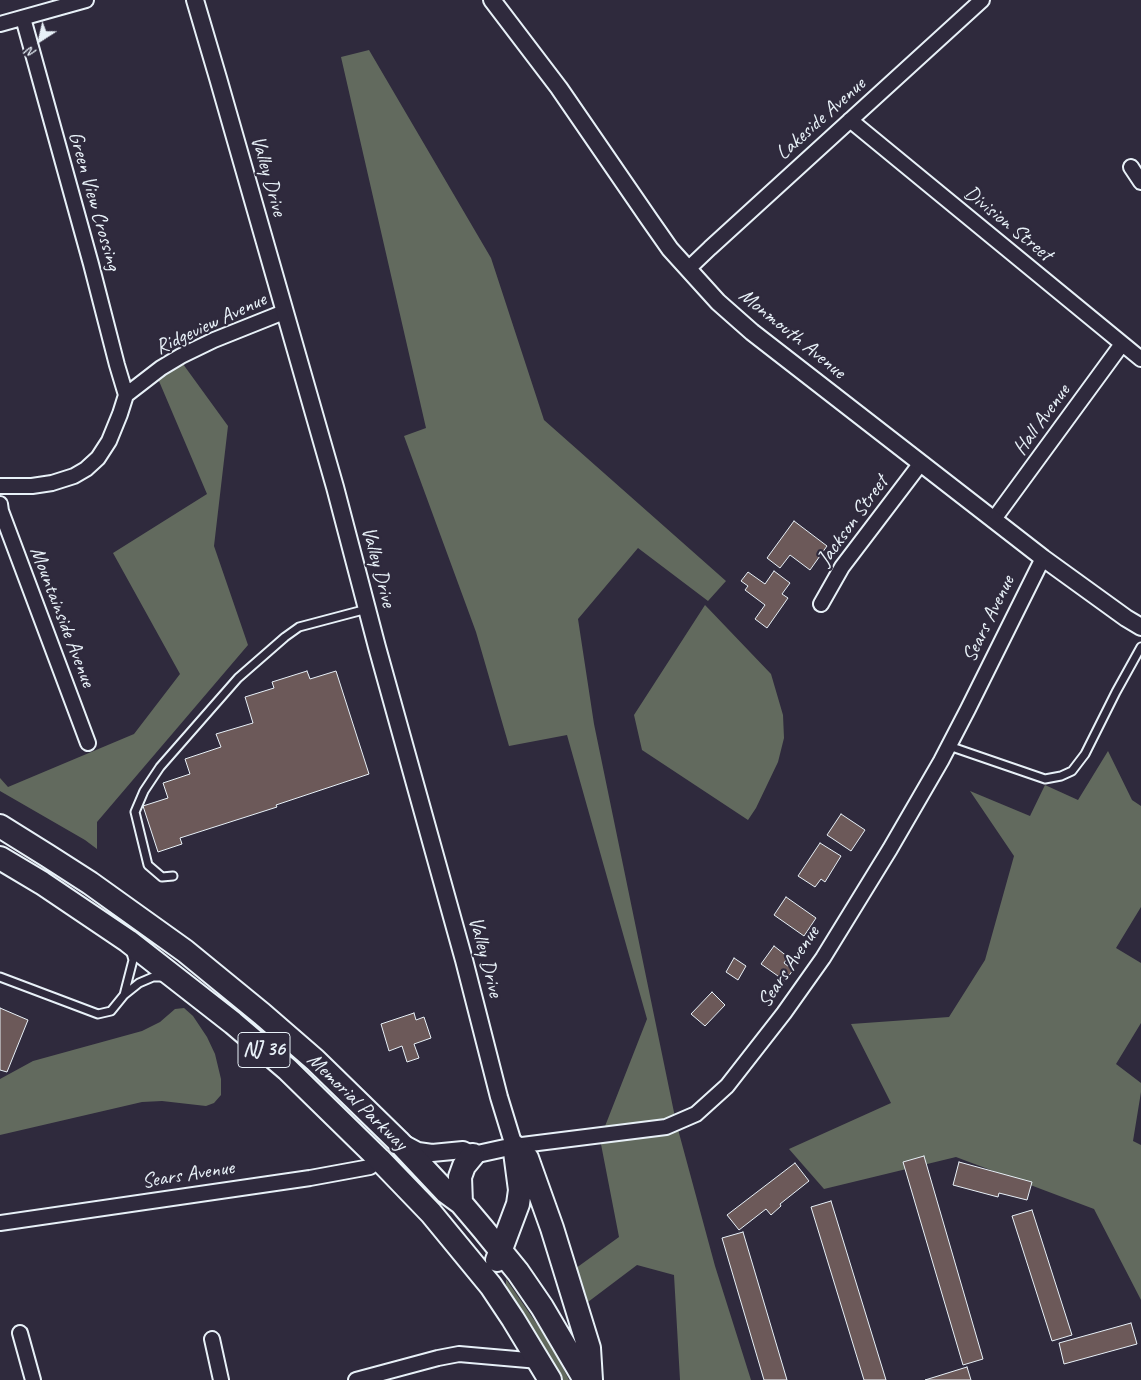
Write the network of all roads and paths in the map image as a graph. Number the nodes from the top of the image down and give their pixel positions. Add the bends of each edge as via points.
1 (86, 0) edge
2 (194, 0) edge
3 (492, 0) edge
4 (982, 0) edge
5 (23, 18) junction
6 (0, 24) edge
7 (850, 120) junction
8 (1132, 167) dead end
9 (1141, 182) edge
10 (688, 269) junction
11 (284, 312) junction
12 (1122, 344) junction
13 (1141, 359) edge
14 (126, 395) junction
15 (920, 463) junction
16 (0, 486) edge
17 (0, 504) edge
18 (994, 519) junction
19 (1043, 558) junction
20 (821, 604) dead end
21 (367, 609) junction
22 (1141, 627) edge
23 (1141, 647) edge
24 (88, 743) dead end
25 (949, 746) junction
26 (0, 826) edge
27 (0, 858) edge
28 (173, 876) dead end
29 (128, 941) junction
30 (174, 976) junction
31 (0, 977) edge
32 (124, 995) junction
33 (398, 1141) junction
34 (514, 1146) junction
35 (473, 1155) junction
36 (379, 1159) junction
37 (460, 1203) junction
38 (0, 1223) edge
39 (500, 1249) junction
40 (491, 1286) junction
41 (20, 1333) dead end
42 (212, 1339) dead end
43 (539, 1361) junction
44 (33, 1380) edge
45 (221, 1380) edge
46 (356, 1380) edge
47 (550, 1380) edge
48 (585, 1380) edge
49 (591, 1380) edge

1 - 5 street
2 - 11 street, Valley Drive
3 - 10 street, Monmouth Avenue via 559,88 648,219
4 - 7 street, Lakeside Avenue
5 - 6 street
5 - 14 street, Green View Crossing
7 - 10 street, Lakeside Avenue
7 - 12 street, Division Street
8 - 9 street
10 - 15 street, Monmouth Avenue via 752,332
11 - 14 street, Ridgeview Avenue via 181,356
11 - 21 street, Valley Drive
12 - 13 street, Division Street
12 - 18 street, Hall Avenue
14 - 16 street via 109,441 86,469 52,483
15 - 18 street, Monmouth Avenue
15 - 20 street, Jackson Street via 842,567
17 - 24 street, Mountainside Avenue
18 - 19 street, Monmouth Avenue
19 - 22 street, Monmouth Avenue
19 - 25 street, Sears Avenue
21 - 28 lane via 299,627 285,637 238,678 160,767 135,812 148,864 162,877
21 - 34 street, Valley Drive
23 - 25 lane via 1085,754 1072,771 1045,779
25 - 34 street, Sears Avenue via 823,958 727,1086 696,1114 666,1127
26 - 33 highway, Memorial Parkway / NJ 36 via 90,883 216,976 315,1060
27 - 29 highway, Memorial Parkway / NJ 36
29 - 30 highway, Memorial Parkway / NJ 36
29 - 32 lane via 133,960
30 - 32 lane via 153,977
30 - 36 highway, Memorial Parkway / NJ 36 via 287,1069
31 - 32 lane via 98,1014 111,1011
33 - 35 street, Sears Avenue via 418,1151 463,1150
33 - 37 highway, Memorial Parkway / NJ 36
34 - 35 street, Sears Avenue
34 - 39 highway via 520,1190 518,1204
34 - 49 highway via 527,1158 552,1228 589,1348
35 - 37 highway via 460,1177
36 - 38 street, Sears Avenue via 370,1167 320,1177
36 - 40 highway, Memorial Parkway / NJ 36 via 423,1204
37 - 39 highway, Memorial Parkway / NJ 36
39 - 40 highway
39 - 48 highway, Memorial Parkway / NJ 36 via 542,1307
40 - 43 highway, Memorial Parkway / NJ 36
41 - 44 street
42 - 45 street
43 - 46 street via 459,1354
43 - 47 highway, Memorial Parkway / NJ 36

